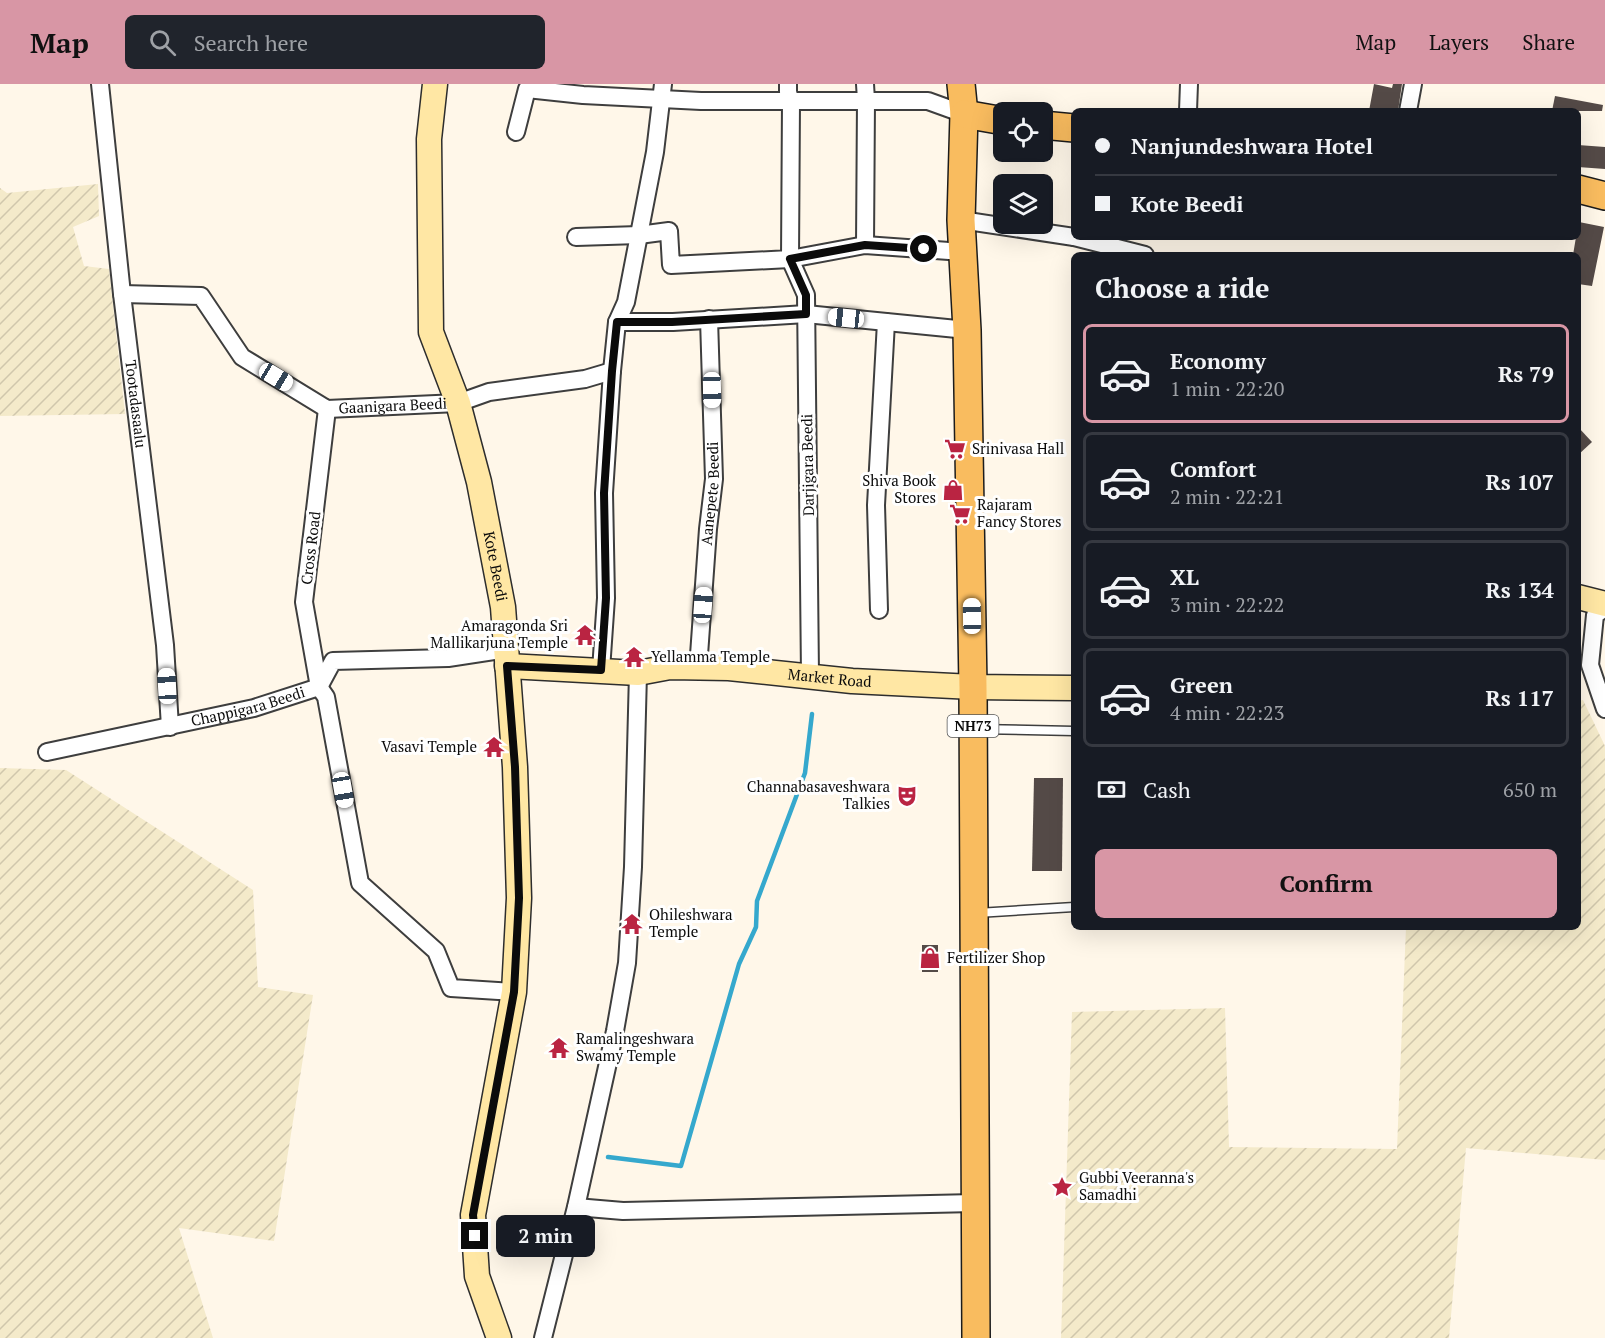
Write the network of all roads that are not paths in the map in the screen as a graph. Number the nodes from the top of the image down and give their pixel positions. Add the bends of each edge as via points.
1 (100, 84) edge
2 (435, 84) edge
3 (788, 84) edge
4 (961, 84) edge
5 (1190, 84) edge
6 (1413, 84) edge
7 (584, 89) edge
8 (662, 91) edge
9 (866, 92) edge
10 (791, 102) junction
11 (1188, 108) edge
12 (1409, 108) edge
13 (964, 114) junction
14 (993, 119) edge
15 (1053, 126) edge
16 (1071, 128) edge
17 (516, 132) dead end
18 (1581, 190) edge
19 (1605, 196) edge
20 (961, 220) junction
21 (639, 235) junction
22 (576, 237) dead end
23 (1071, 237) edge
24 (1086, 240) edge
25 (865, 245) junction
26 (963, 252) junction
27 (1133, 252) edge
28 (790, 259) junction
29 (122, 294) junction
30 (806, 314) junction
31 (709, 319) junction
32 (617, 322) junction
33 (886, 322) junction
34 (967, 330) junction
35 (612, 371) junction
36 (458, 403) junction
37 (327, 409) junction
38 (1581, 598) edge
39 (1605, 606) edge
40 (879, 610) dead end
41 (507, 658) junction
42 (698, 669) junction
43 (601, 670) junction
44 (638, 673) junction
45 (810, 675) junction
46 (319, 687) junction
47 (973, 687) junction
48 (1071, 688) edge
49 (1605, 709) edge
50 (170, 727) junction
51 (973, 729) junction
52 (1071, 732) edge
53 (47, 752) dead end
54 (1071, 907) edge
55 (974, 913) junction
56 (514, 992) junction
57 (975, 1203) junction
58 (576, 1207) junction
59 (499, 1338) edge
60 (543, 1338) edge
61 (976, 1338) edge

1 - 29 street, Tootadasaalu
2 - 36 street, Kote Beedi via 429,139 431,332
3 - 10 street
4 - 13 main road
5 - 11 street
6 - 12 street
7 - 8 street
7 - 17 street via 527,89
8 - 10 street
8 - 21 street
9 - 10 street
9 - 13 street via 928,100
9 - 25 street
10 - 28 street
13 - 14 main road
13 - 20 main road, NH73
15 - 16 main road
18 - 19 main road
20 - 23 street
20 - 26 main road, NH73
21 - 22 street
21 - 28 street via 669,231 670,265
21 - 32 street via 626,302
24 - 27 street
25 - 26 street
25 - 28 street
26 - 34 main road, NH73
28 - 30 street, Darjigara Beedi via 806,295
29 - 37 street, Gaanigara Beedi via 201,296 242,357
29 - 50 street, Tootadasaalu via 165,645
30 - 31 street
30 - 33 street
30 - 45 street, Darjigara Beedi
31 - 32 street
31 - 42 street, Aanepete Beedi via 714,478
32 - 35 street
33 - 34 street
33 - 40 street via 876,505
34 - 47 main road, NH73
35 - 36 street, Gaanigara Beedi via 585,379 489,392
35 - 43 street via 604,493 606,598
36 - 37 street, Gaanigara Beedi
36 - 41 street, Kote Beedi via 479,482 503,607
37 - 46 street, Cross Road via 304,602
38 - 39 street
39 - 49 street via 1595,615 1590,666
41 - 43 street, Market Road
41 - 46 street, Chappigara Beedi via 333,661
41 - 56 street, Kote Beedi via 519,898
42 - 44 street, Market Road via 670,667
42 - 45 street, Market Road
43 - 44 street, Market Road
44 - 58 street via 627,963
45 - 47 street, Market Road
46 - 50 street, Chappigara Beedi via 254,708
46 - 56 street, Cross Road via 326,697 360,883 436,951 451,988
47 - 48 street, Market Road
47 - 51 main road, NH73
50 - 53 street, Chappigara Beedi
51 - 52 lane
51 - 55 main road, NH73
54 - 55 lane
55 - 57 main road, NH73
56 - 59 street, Kote Beedi via 473,1215 477,1276
57 - 58 street via 623,1211
57 - 61 main road, NH73
58 - 60 street

